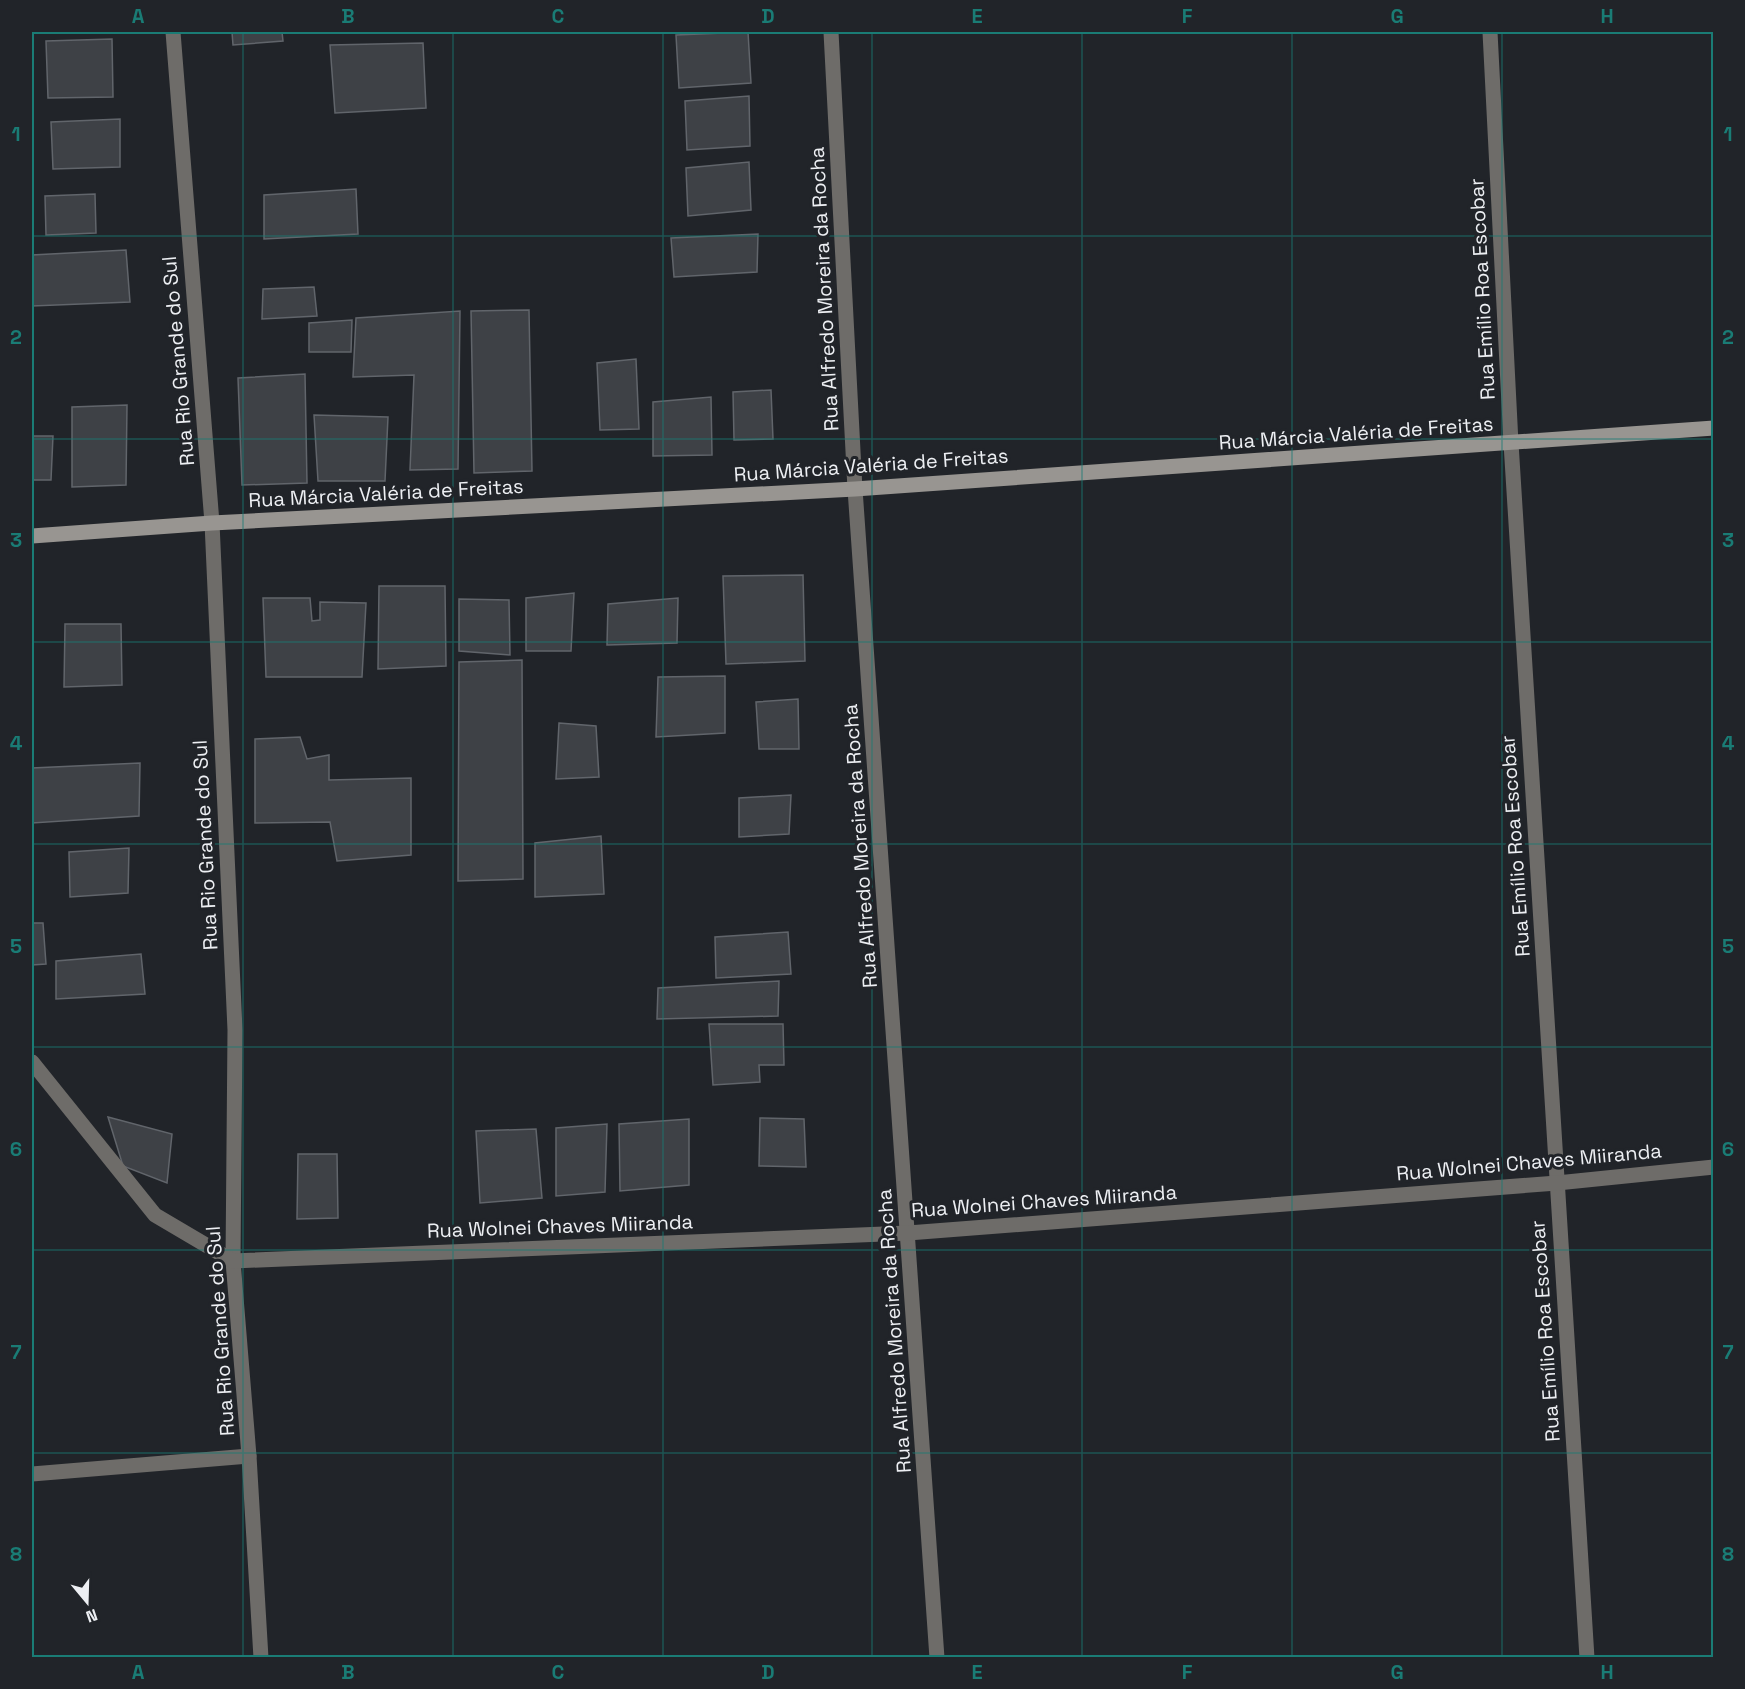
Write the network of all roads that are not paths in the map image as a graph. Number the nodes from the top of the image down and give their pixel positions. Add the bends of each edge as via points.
1 (173, 32) edge
2 (831, 32) edge
3 (1490, 32) edge
4 (1713, 428) edge
5 (1511, 443) junction
6 (855, 489) junction
7 (212, 523) junction
8 (32, 536) edge
9 (32, 1062) edge
10 (1713, 1167) edge
11 (1557, 1183) junction
12 (908, 1233) junction
13 (233, 1261) junction
14 (249, 1456) junction
15 (32, 1474) edge
16 (261, 1658) edge
17 (937, 1658) edge
18 (1587, 1658) edge

1 - 7 street, Rua Rio Grande do Sul
2 - 6 street, Rua Alfredo Moreira da Rocha
3 - 5 street, Rua Emílio Roa Escobar
4 - 5 street, Rua Márcia Valéria de Freitas
5 - 6 street, Rua Márcia Valéria de Freitas
5 - 11 street, Rua Emílio Roa Escobar
6 - 7 street, Rua Márcia Valéria de Freitas
6 - 12 street, Rua Alfredo Moreira da Rocha
7 - 8 street, Rua Márcia Valéria de Freitas
7 - 13 street, Rua Rio Grande do Sul via 235,1030
9 - 13 street via 155,1215
10 - 11 street, Rua Wolnei Chaves Miiranda
11 - 12 street, Rua Wolnei Chaves Miiranda
11 - 18 street, Rua Emílio Roa Escobar
12 - 13 street, Rua Wolnei Chaves Miiranda
12 - 17 street, Rua Alfredo Moreira da Rocha
13 - 14 street, Rua Rio Grande do Sul
14 - 15 street
14 - 16 street, Rua Rio Grande do Sul

